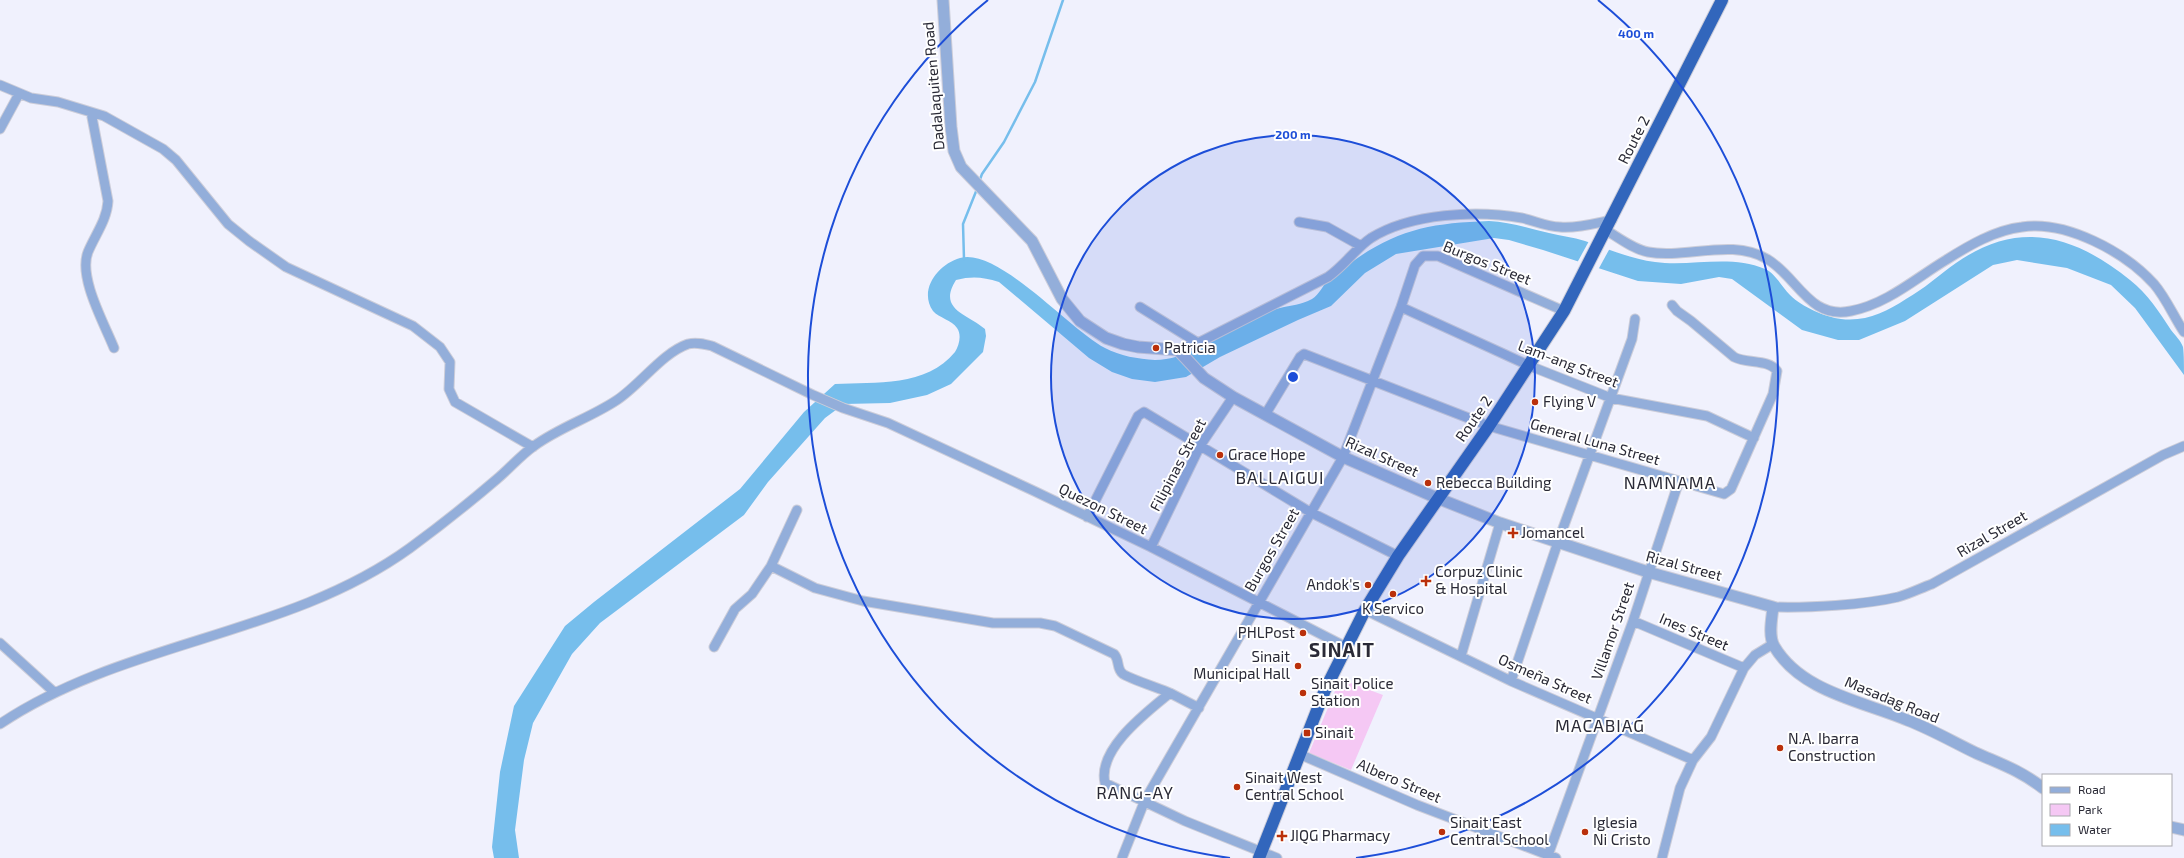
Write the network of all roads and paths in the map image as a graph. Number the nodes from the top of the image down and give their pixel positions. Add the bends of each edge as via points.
1 (943, 0) edge
2 (1722, 0) edge
3 (0, 85) edge
4 (20, 94) junction
5 (91, 112) junction
6 (0, 129) edge
7 (1299, 222) dead end
8 (1607, 229) junction
9 (1361, 246) junction
10 (1672, 305) dead end
11 (1140, 307) dead end
12 (1401, 307) junction
13 (1564, 311) junction
14 (1635, 319) dead end
15 (2184, 332) edge
16 (1198, 344) junction
17 (114, 348) dead end
18 (1178, 350) junction
19 (1530, 366) junction
20 (1372, 381) junction
21 (1233, 397) junction
22 (1611, 398) junction
23 (1265, 415) junction
24 (1489, 426) junction
25 (1754, 438) junction
26 (1200, 446) junction
27 (2184, 446) edge
28 (532, 447) junction
29 (1591, 454) junction
30 (1343, 457) junction
31 (1679, 481) junction
32 (1438, 498) junction
33 (797, 510) dead end
34 (1310, 512) junction
35 (1087, 517) junction
36 (1500, 523) junction
37 (1558, 542) junction
38 (1151, 547) junction
39 (1398, 556) junction
40 (771, 566) junction
41 (1648, 572) junction
42 (1258, 602) junction
43 (1773, 607) junction
44 (1365, 610) junction
45 (1633, 621) junction
46 (0, 643) edge
47 (1773, 644) junction
48 (714, 647) dead end
49 (1346, 647) junction
50 (1461, 656) junction
51 (1744, 668) junction
52 (1511, 681) junction
53 (54, 692) junction
54 (1170, 693) junction
55 (1199, 708) junction
56 (1597, 718) junction
57 (0, 724) edge
58 (1299, 754) junction
59 (1693, 760) junction
60 (2042, 787) edge
61 (1145, 800) junction
62 (2172, 827) edge
63 (2184, 830) edge
64 (1260, 856) edge
65 (1550, 857) edge
66 (1122, 858) edge
67 (1277, 858) edge
68 (1662, 858) edge

1 - 18 street, Dadalaquiten Road via 951,127 954,151 961,167 1032,241 1062,299 1080,321 1106,338 1123,344
2 - 8 highway, Route 2
3 - 4 street
4 - 5 street
4 - 6 street
5 - 17 street via 108,201 105,215 88,253 85,270 90,291
5 - 28 street via 147,138 163,149 176,160 228,224 286,267 397,318 426,335 440,347 450,362 449,389 455,402
7 - 9 street via 1327,227
8 - 9 street via 1563,228 1504,216 1427,218 1400,225 1371,238
8 - 13 highway, Route 2
8 - 15 street via 1638,248 1655,253 1733,250 1756,253 1786,274 1811,302 1825,310 1838,312 1866,306 1901,290 1946,260 2002,232 2022,226 2057,229 2092,240 2111,249 2132,264 2154,284
9 - 16 street via 1343,266 1328,276
10 - 25 street, General Luna Street via 1734,357 1741,361 1772,365 1777,371 1773,394
11 - 16 street
12 - 13 street, Burgos Street via 1415,265 1423,256 1429,255 1438,256 1480,273
12 - 19 street, Lam-ang Street
12 - 20 street, Burgos Street
13 - 19 highway, Route 2
14 - 22 street via 1632,338
16 - 18 street
18 - 21 street, Rizal Street via 1204,378
19 - 22 street, Lam-ang Street
19 - 24 highway, Route 2
20 - 23 street, General Luna Street via 1303,354
20 - 24 street, General Luna Street
20 - 30 street, Burgos Street
21 - 23 street, Rizal Street
21 - 26 street, Filipinas Street
22 - 25 street, Lam-ang Street via 1707,416
22 - 29 street
23 - 30 street, Rizal Street
24 - 29 street, General Luna Street
24 - 32 highway, Route 2
25 - 31 street, General Luna Street via 1728,492 1722,493
26 - 34 street
26 - 35 street via 1153,416 1142,412
26 - 38 street, Filipinas Street
27 - 43 street, Rizal Street via 2156,458 1932,584 1898,597 1866,602
28 - 35 street, Quezon Street via 598,412 687,344 703,344 843,408 888,423
28 - 53 street, Quezon Street via 424,538 383,568 355,583 262,621 205,637
29 - 31 street, General Luna Street
29 - 37 street
30 - 32 street, Rizal Street
30 - 34 street, Burgos Street
31 - 41 street, Villamor Street
32 - 36 street, Rizal Street
32 - 39 highway, Route 2
33 - 40 street
34 - 39 street
34 - 42 street, Burgos Street
35 - 38 street, Quezon Street
36 - 37 street, Rizal Street
36 - 50 street
37 - 41 street, Rizal Street
37 - 52 street
38 - 42 street, Quezon Street
39 - 44 highway, Route 2
40 - 48 street via 752,594 735,609
40 - 54 street via 816,588 863,601 993,623 1040,623 1055,626 1114,654 1120,670 1126,676
41 - 43 street, Rizal Street
41 - 45 street, Villamor Street
42 - 49 street, Quezon Street
42 - 55 street, Burgos Street
43 - 47 street
44 - 49 highway, Route 2
44 - 50 street, Osmeña Street
45 - 51 street, Ines Street
45 - 56 street, Villamor Street
46 - 53 street
47 - 51 street via 1755,655
47 - 60 street, Masadag Road via 1791,668 1808,680 1908,720 2015,769
49 - 58 highway, Route 2
50 - 52 street, Osmeña Street
51 - 59 street via 1711,736
52 - 56 street, Osmeña Street
53 - 57 street, Quezon Street
54 - 55 street
54 - 61 street via 1115,745 1111,750 1104,775 1106,784
55 - 61 street, Burgos Street
56 - 59 street, Osmeña Street
56 - 65 street, Villamor Street
58 - 64 highway, Route 2
58 - 65 street, Albero Street via 1417,805
59 - 68 street via 1680,788
61 - 64 street
61 - 66 street, Burgos Street
62 - 63 street
64 - 67 street

